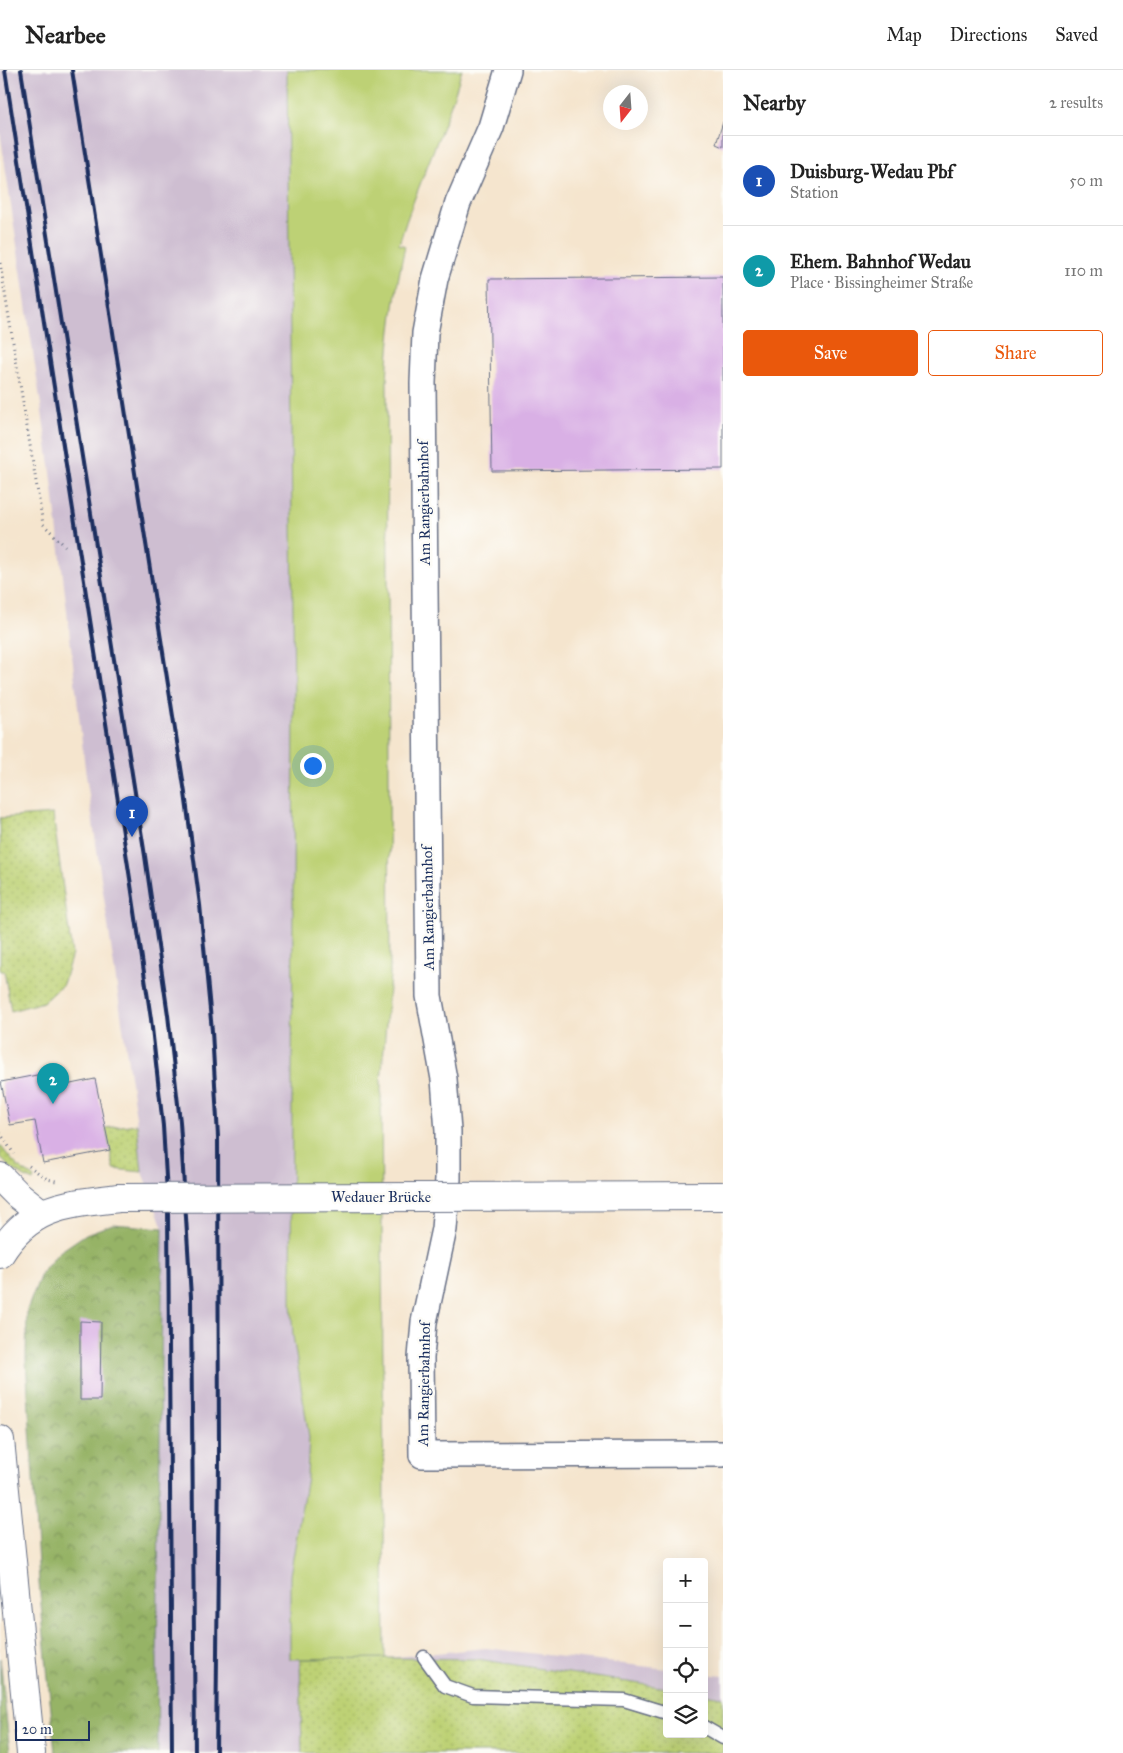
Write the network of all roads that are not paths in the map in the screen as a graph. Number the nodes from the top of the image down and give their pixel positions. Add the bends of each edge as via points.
1 (508, 70) edge
2 (9, 1167) edge
3 (723, 1196) edge
4 (41, 1213) junction
5 (2, 1244) edge
6 (0, 1440) edge
7 (723, 1454) edge
8 (424, 1656) dead end
9 (663, 1712) edge
10 (708, 1729) edge
11 (723, 1738) edge
12 (32, 1753) edge

1 - 7 street, Am Rangierbahnhof via 491,127 458,203 435,279 425,333 429,996 444,1080 448,1179 444,1229 424,1322 422,1455
2 - 4 main road via 17,1194
3 - 4 main road, Wedauer Brücke, bridge via 119,1198 74,1204
4 - 5 main road
6 - 12 main road
8 - 9 lane via 445,1686 473,1696 624,1700
10 - 11 lane

